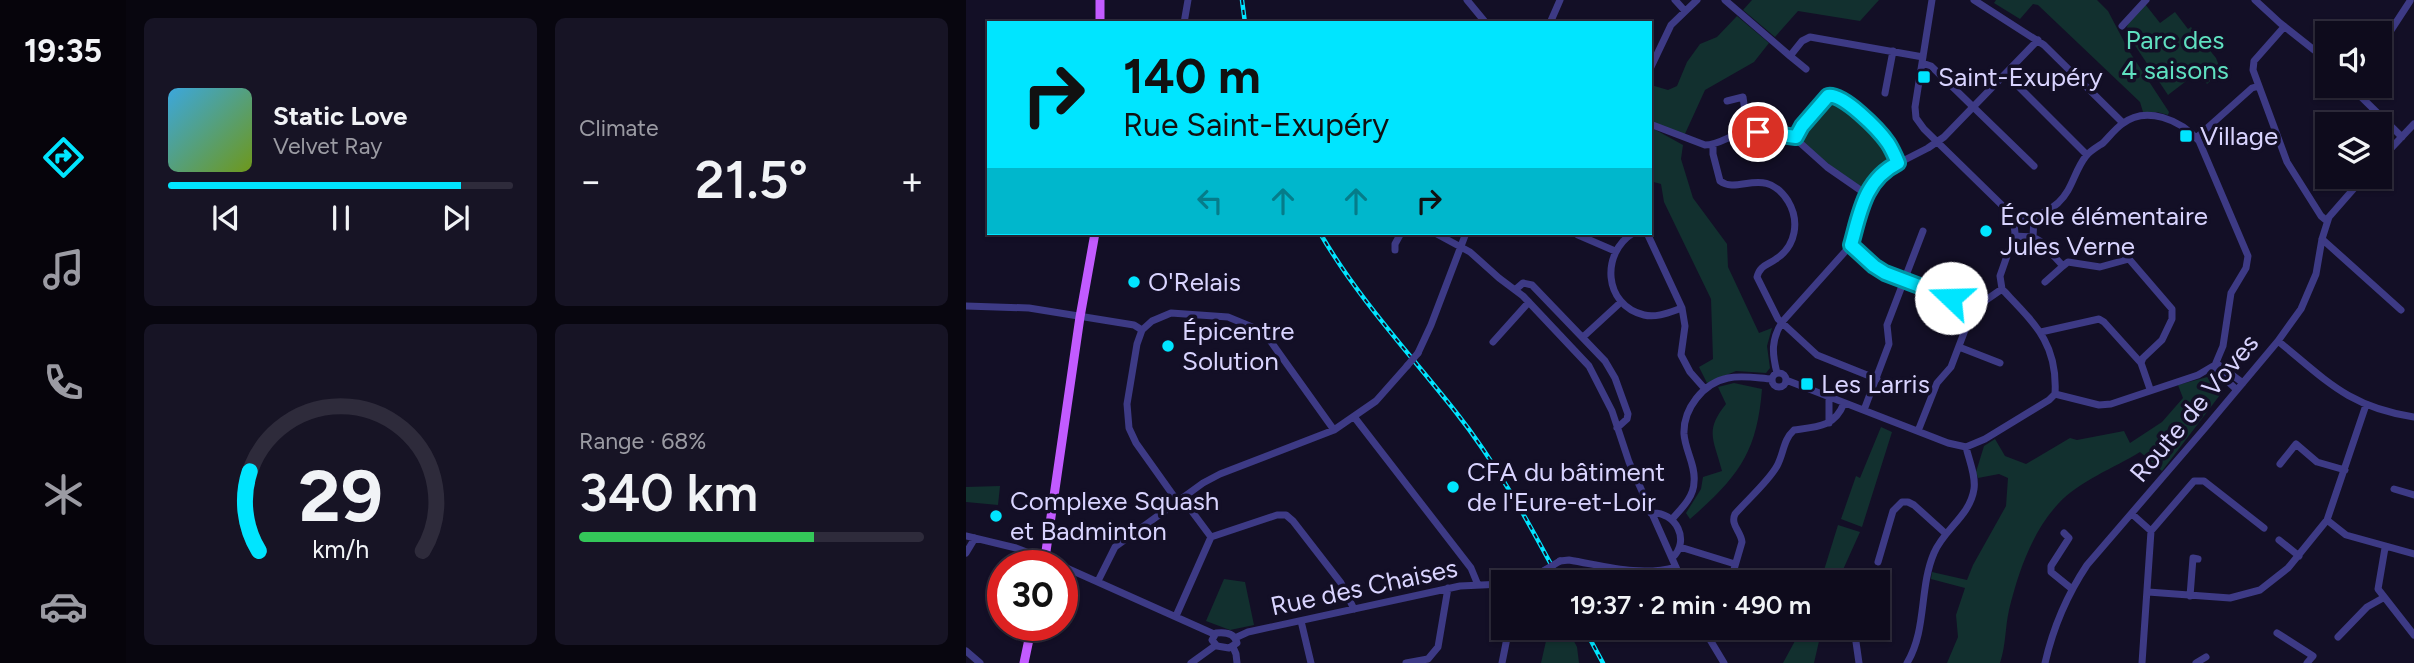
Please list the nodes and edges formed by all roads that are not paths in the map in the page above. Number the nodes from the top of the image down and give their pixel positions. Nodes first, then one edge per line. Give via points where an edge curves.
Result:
1 (1100, 0) edge
2 (1188, 0) edge
3 (1467, 0) edge
4 (1560, 0) edge
5 (1675, 0) edge
6 (1697, 0) edge
7 (1726, 0) edge
8 (1932, 0) edge
9 (1974, 0) edge
10 (2146, 0) edge
11 (2255, 0) edge
12 (2411, 2) edge
13 (1685, 10) junction
14 (1100, 21) edge
15 (1184, 21) edge
16 (1484, 21) edge
17 (1551, 21) edge
18 (2122, 26) dead end
19 (2284, 27) junction
20 (2392, 30) edge
21 (2038, 40) junction
22 (1893, 51) junction
23 (2315, 51) edge
24 (1653, 55) edge
25 (1790, 56) junction
26 (1922, 60) junction
27 (1806, 69) dead end
28 (2006, 74) junction
29 (2259, 86) junction
30 (1885, 93) dead end
31 (2362, 98) edge
32 (1727, 101) dead end
33 (1973, 107) junction
34 (2123, 123) junction
35 (2414, 124) edge
36 (1652, 125) edge
37 (1748, 132) junction
38 (1796, 137) junction
39 (2402, 137) junction
40 (2196, 138) junction
41 (1937, 141) junction
42 (1713, 145) junction
43 (2392, 147) edge
44 (2087, 155) junction
45 (1898, 163) junction
46 (2035, 166) dead end
47 (2352, 189) edge
48 (1866, 194) junction
49 (2034, 217) junction
50 (2014, 219) junction
51 (2327, 221) junction
52 (1923, 231) dead end
53 (1095, 235) edge
54 (1400, 235) edge
55 (1439, 235) edge
56 (1465, 235) edge
57 (1578, 235) dead end
58 (1630, 235) edge
59 (1648, 235) edge
60 (2014, 236) junction
61 (2033, 237) junction
62 (2322, 240) junction
63 (1851, 245) junction
64 (1461, 246) junction
65 (1394, 247) dead end
66 (1615, 251) junction
67 (2063, 266) junction
68 (1904, 280) junction
69 (2045, 282) dead end
70 (2002, 289) junction
71 (1516, 290) junction
72 (1529, 302) junction
73 (1621, 302) junction
74 (966, 306) edge
75 (1682, 308) junction
76 (1973, 309) junction
77 (2400, 310) dead end
78 (1080, 317) junction
79 (1782, 322) junction
80 (1142, 330) junction
81 (2041, 332) junction
82 (1583, 337) junction
83 (2278, 341) junction
84 (1493, 342) dead end
85 (1959, 347) junction
86 (2000, 363) dead end
87 (2141, 363) junction
88 (2215, 365) junction
89 (1774, 376) junction
90 (1877, 379) junction
91 (1786, 380) junction
92 (2243, 383) junction
93 (1705, 389) junction
94 (2150, 389) junction
95 (2237, 390) junction
96 (2055, 394) junction
97 (1829, 397) junction
98 (1844, 403) junction
99 (2366, 405) junction
100 (1864, 410) junction
101 (2414, 417) edge
102 (1354, 418) junction
103 (1829, 424) junction
104 (1618, 428) junction
105 (1334, 430) junction
106 (1919, 431) junction
107 (1966, 447) junction
108 (2280, 464) dead end
109 (2345, 470) junction
110 (2393, 489) dead end
111 (2414, 495) edge
112 (1180, 500) junction
113 (1651, 513) junction
114 (2132, 514) junction
115 (1672, 519) junction
116 (2327, 520) junction
117 (2264, 528) dead end
118 (2151, 531) junction
119 (1945, 533) junction
120 (2064, 533) dead end
121 (966, 536) edge
122 (1211, 537) junction
123 (975, 538) junction
124 (2279, 540) dead end
125 (1680, 547) junction
126 (2385, 548) junction
127 (1020, 550) edge
128 (1047, 550) edge
129 (966, 553) edge
130 (2414, 554) edge
131 (2299, 556) junction
132 (1672, 558) junction
133 (2198, 559) dead end
134 (1878, 562) dead end
135 (1735, 564) junction
136 (1676, 567) junction
137 (1545, 570) edge
138 (1627, 570) edge
139 (1666, 570) edge
140 (1677, 570) edge
141 (1733, 570) edge
142 (1078, 573) edge
143 (1098, 581) junction
144 (1491, 584) edge
145 (1478, 585) junction
146 (1448, 588) junction
147 (2072, 589) junction
148 (2148, 592) junction
149 (2190, 596) junction
150 (2383, 598) junction
151 (1354, 609) junction
152 (1176, 616) junction
153 (1301, 621) junction
154 (2277, 633) dead end
155 (1214, 634) junction
156 (2414, 635) edge
157 (2338, 636) dead end
158 (1235, 638) junction
159 (1507, 640) edge
160 (1710, 640) edge
161 (1856, 640) edge
162 (1029, 641) edge
163 (1216, 645) junction
164 (1233, 647) junction
165 (967, 655) edge
166 (2206, 657) dead end
167 (981, 663) edge
168 (1024, 663) edge
169 (1191, 663) edge
170 (1237, 663) edge
171 (1311, 663) edge
172 (1406, 663) edge
173 (1502, 663) edge
174 (1724, 663) edge
175 (1859, 663) edge
176 (1907, 663) edge
177 (2045, 663) edge
178 (2141, 663) edge
179 (2196, 663) edge
180 (2307, 663) edge

1 - 14 main road
2 - 15 street
3 - 16 street
4 - 17 street
5 - 13 street
6 - 13 street
7 - 25 street
8 - 26 street
9 - 21 street
10 - 18 street
11 - 19 street
12 - 20 street
13 - 24 street
19 - 23 street
19 - 29 street via 2252,65
21 - 28 street
21 - 34 street
22 - 25 street via 1810,37
22 - 26 street
22 - 30 street
25 - 27 street
26 - 33 street
26 - 41 street via 1916,118
28 - 33 street
28 - 44 street
29 - 40 street
29 - 51 street via 2287,162
31 - 39 street
32 - 37 street via 1743,97
33 - 41 street
33 - 46 street
34 - 40 street via 2143,115 2159,116
34 - 44 street
35 - 39 street
36 - 42 street via 1696,144
37 - 38 street
37 - 42 street
38 - 45 street via 1834,94 1879,130
38 - 48 street via 1813,156
39 - 43 street
40 - 88 street via 2248,256 2231,293 2223,346
41 - 45 street
41 - 50 street
42 - 79 street via 1723,184 1768,184 1779,190 1793,209 1792,241 1757,276
44 - 49 street via 2060,201
45 - 48 street
47 - 51 street, Route de Voves
48 - 63 street
49 - 50 street
49 - 61 street
50 - 60 street
51 - 62 street, Route de Voves
52 - 68 street
53 - 78 main road
54 - 65 street
55 - 64 street
56 - 64 street
57 - 66 street
58 - 66 street
59 - 75 street
60 - 61 street
60 - 70 street via 2000,276
61 - 67 street
62 - 77 street
62 - 83 street, Route de Voves via 2308,295
63 - 68 street via 1878,269
63 - 79 street
64 - 71 street
64 - 102 street, bridge via 1418,353 1376,401
66 - 73 street via 1610,279
67 - 69 street
67 - 87 street via 2068,262 2100,267 2129,259 2172,309 2162,340
68 - 76 street
68 - 90 street via 1887,325 1889,344
70 - 76 street
70 - 81 street
71 - 72 street
71 - 82 street via 1529,282
72 - 84 street
72 - 104 street via 1589,366
73 - 75 street via 1649,316
73 - 82 street
74 - 78 street
75 - 93 street via 1681,355
76 - 85 street
78 - 80 street
78 - 128 main road
79 - 89 street via 1773,346
79 - 90 street via 1822,359
80 - 105 street via 1171,313 1228,317 1258,329
80 - 112 street via 1127,404 1129,428
81 - 87 street via 2099,319
81 - 96 street
82 - 104 street via 1615,378 1627,410 1627,419
83 - 92 street, Route de Voves
83 - 99 street via 2330,386
85 - 86 street
85 - 106 street via 1951,367 1937,383
87 - 94 street
88 - 92 street
88 - 94 street
88 - 95 street
89 - 91 street via 1784,374
89 - 91 street via 1778,387
89 - 93 street via 1727,378
90 - 100 street
91 - 97 street
92 - 95 street, Route de Voves
93 - 115 street via 1685,420 1695,482
94 - 96 street via 2099,405
95 - 114 street, Route de Voves
96 - 107 street
97 - 98 street
97 - 103 street
98 - 100 street
98 - 103 street
99 - 101 street
99 - 109 street
100 - 106 street
102 - 105 street
102 - 145 street via 1471,568
103 - 135 street via 1790,433 1777,466 1735,514 1742,541
104 - 113 street
105 - 112 street via 1220,474
106 - 107 street
107 - 119 street via 1974,488 1964,514
108 - 109 street via 2296,444 2317,462
109 - 116 street
110 - 111 street
112 - 122 street
112 - 143 street via 1115,547
113 - 115 street
113 - 132 street
114 - 118 street
114 - 147 street, Route de Voves
115 - 125 street via 1681,534
116 - 126 street via 2346,535
116 - 131 street
117 - 118 street via 2199,480
118 - 148 street
119 - 134 street via 1914,505 1902,502 1893,511
119 - 176 street via 1932,557 1917,639
120 - 147 street via 2069,538 2051,572
121 - 123 street
122 - 151 street via 1286,515 1341,583
122 - 152 street
123 - 127 street
123 - 129 street
124 - 131 street
125 - 132 street
125 - 135 street
126 - 130 street
126 - 150 street via 2378,589
131 - 149 street via 2260,590 2230,598
132 - 136 street
133 - 149 street via 2193,558
135 - 141 street
136 - 139 street, bridge
136 - 140 street
137 - 138 street, bridge via 1569,560
142 - 143 street
143 - 152 street
144 - 145 street, Rue des Chaises
145 - 146 street, Rue des Chaises
146 - 151 street, Rue des Chaises
146 - 172 street via 1438,647 1428,659
147 - 177 street, Route de Voves
148 - 149 street
148 - 178 street
150 - 156 street
150 - 157 street
151 - 153 street, Rue des Chaises
152 - 155 street
153 - 158 street, Rue des Chaises
153 - 171 street
154 - 180 street via 2313,656
155 - 158 street
155 - 163 street
158 - 164 street
159 - 173 street
160 - 174 street
161 - 175 street
162 - 168 main road
163 - 164 street
163 - 169 street
164 - 170 street
165 - 167 street
166 - 179 street

